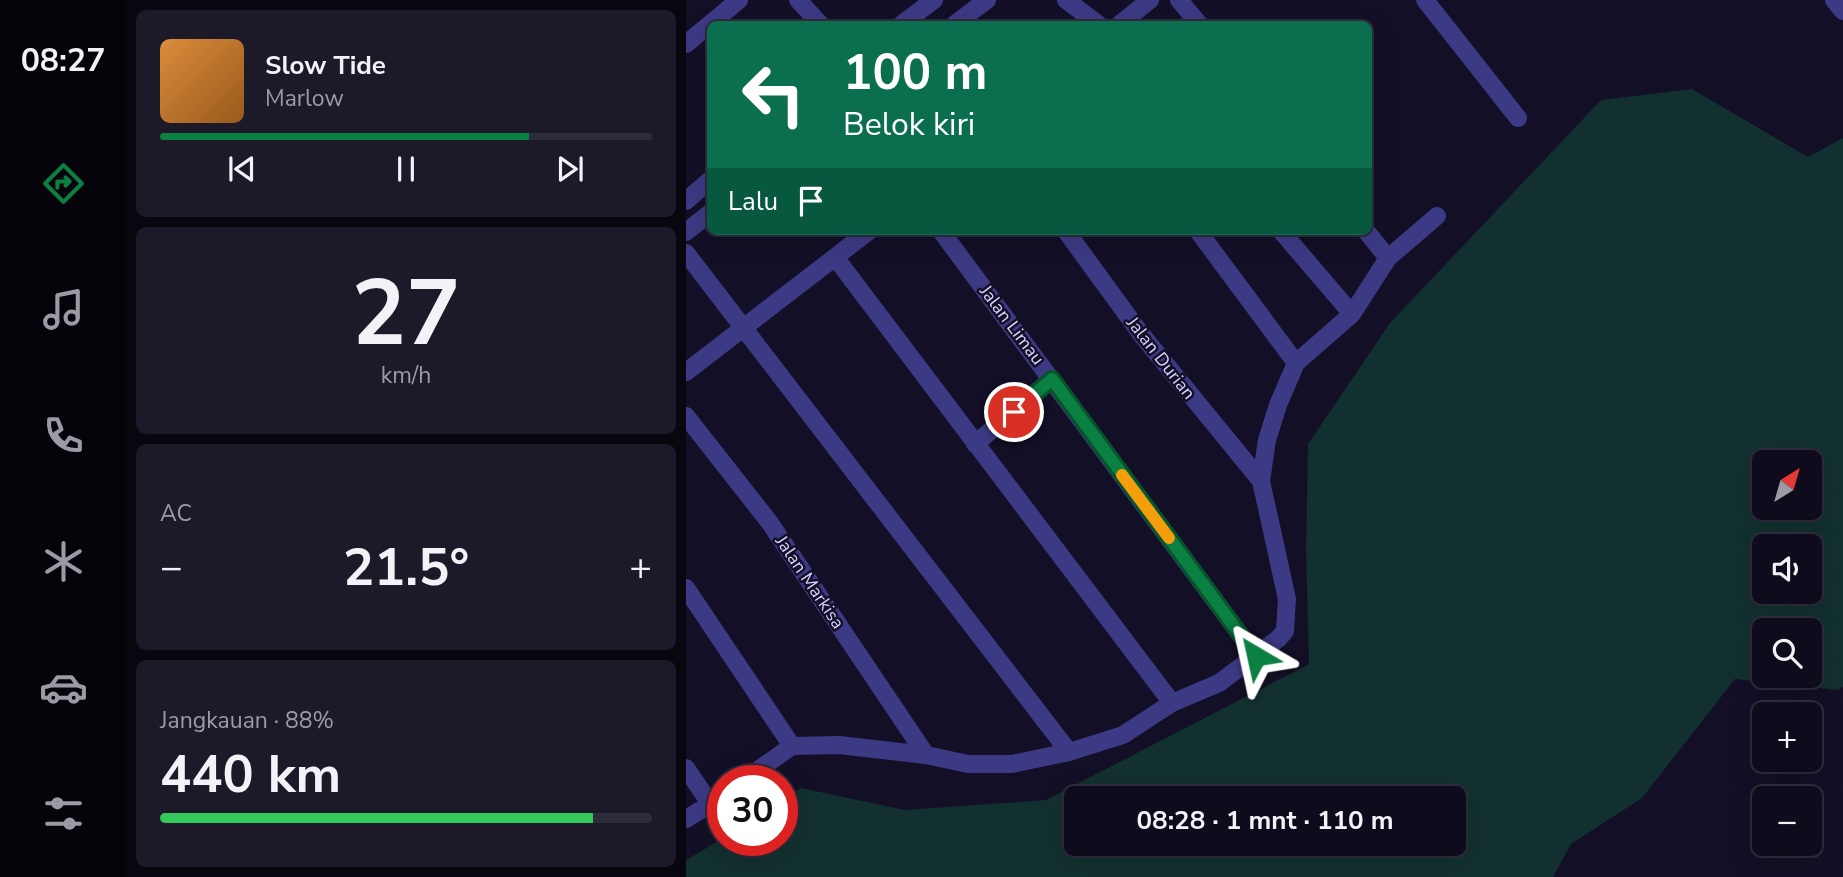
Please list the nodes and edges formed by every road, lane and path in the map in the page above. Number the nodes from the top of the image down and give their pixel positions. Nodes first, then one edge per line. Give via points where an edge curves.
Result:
1 (739, 0) edge
2 (798, 0) edge
3 (934, 0) edge
4 (987, 0) edge
5 (1066, 0) edge
6 (1150, 0) edge
7 (1179, 0) edge
8 (1425, 0) edge
9 (1834, 0) edge
10 (1843, 11) edge
11 (714, 21) edge
12 (817, 21) edge
13 (906, 21) edge
14 (960, 21) edge
15 (1094, 21) edge
16 (1124, 21) edge
17 (1196, 21) edge
18 (707, 27) edge
19 (686, 44) edge
20 (1517, 118) dead end
21 (707, 183) edge
22 (686, 201) edge
23 (707, 215) edge
24 (1437, 216) dead end
25 (686, 232) edge
26 (864, 235) edge
27 (944, 235) edge
28 (1069, 235) edge
29 (1201, 235) edge
30 (1283, 235) edge
31 (1369, 235) edge
32 (686, 253) edge
33 (835, 257) junction
34 (1388, 258) junction
35 (1352, 314) junction
36 (744, 326) junction
37 (1296, 363) junction
38 (686, 372) edge
39 (1052, 379) junction
40 (686, 416) edge
41 (975, 444) junction
42 (1261, 481) junction
43 (686, 588) edge
44 (1256, 656) junction
45 (1172, 703) junction
46 (792, 746) junction
47 (1069, 752) junction
48 (926, 755) junction
49 (765, 765) edge
50 (686, 768) edge
51 (707, 790) edge
52 (707, 807) edge
53 (686, 819) edge

1 - 11 street
2 - 12 street
3 - 13 street
4 - 14 street
5 - 15 street
6 - 16 street
7 - 17 street
8 - 20 street
9 - 10 street
18 - 19 street
21 - 22 street
23 - 25 street
24 - 34 street
26 - 33 street
27 - 39 street, Jalan Limau
28 - 42 street, Jalan Durian via 1141,334
29 - 37 street
30 - 35 street
31 - 34 street
32 - 36 street
33 - 36 street
33 - 41 street
34 - 35 street
35 - 37 street
36 - 38 street
36 - 47 street
37 - 42 street via 1267,440
39 - 41 street
39 - 44 street, Jalan Limau
40 - 48 street, Jalan Markisa via 770,523
41 - 45 street
42 - 44 street via 1287,615 1285,631
43 - 46 street
44 - 45 street via 1219,684
45 - 47 street via 1123,735
46 - 48 street via 839,745
46 - 49 street
47 - 48 street via 1012,764 968,764
50 - 51 street
52 - 53 street

